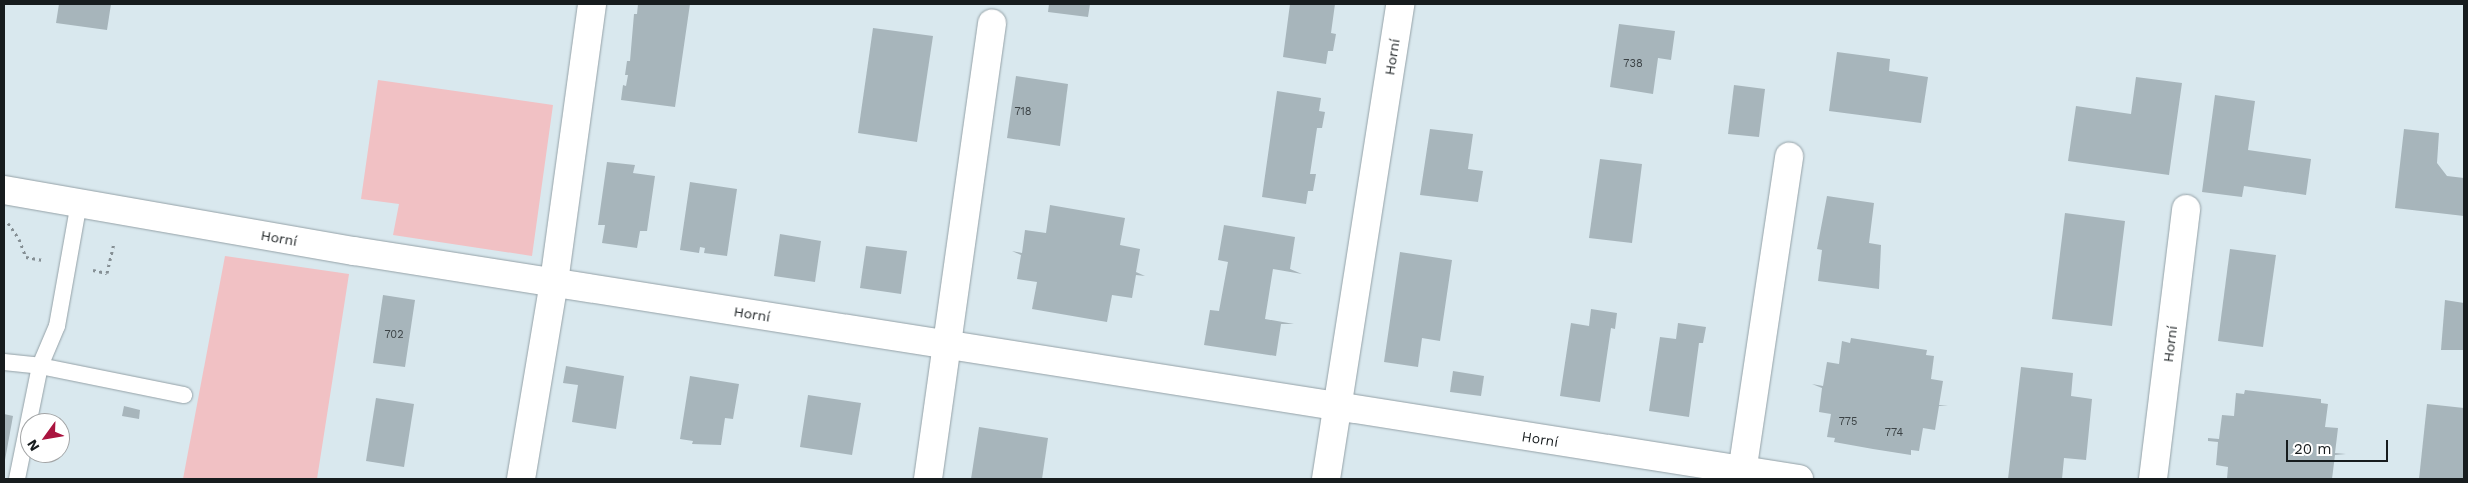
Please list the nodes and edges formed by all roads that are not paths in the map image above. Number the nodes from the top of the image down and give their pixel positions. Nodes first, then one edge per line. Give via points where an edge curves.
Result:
1 (592, 4) edge
2 (1400, 4) edge
3 (992, 23) dead end
4 (1790, 157) dead end
5 (4, 190) edge
6 (79, 203) junction
7 (2186, 209) dead end
8 (554, 282) junction
9 (949, 345) junction
10 (4, 362) edge
11 (40, 366) junction
12 (184, 395) dead end
13 (1338, 407) junction
14 (1742, 475) edge
15 (17, 479) edge
16 (521, 479) edge
17 (928, 479) edge
18 (1326, 479) edge
19 (1799, 479) edge
20 (2153, 479) edge

1 - 8 street
2 - 13 street, Horní
3 - 9 street
4 - 14 street
5 - 6 street, Horní
6 - 8 street, Horní
6 - 11 lane via 57,326
7 - 20 street, Horní
8 - 9 street, Horní
8 - 16 street
9 - 13 street, Horní
9 - 17 street
10 - 11 lane
11 - 12 lane
11 - 15 lane
13 - 14 street, Horní
13 - 18 street, Horní
14 - 19 street, Horní

